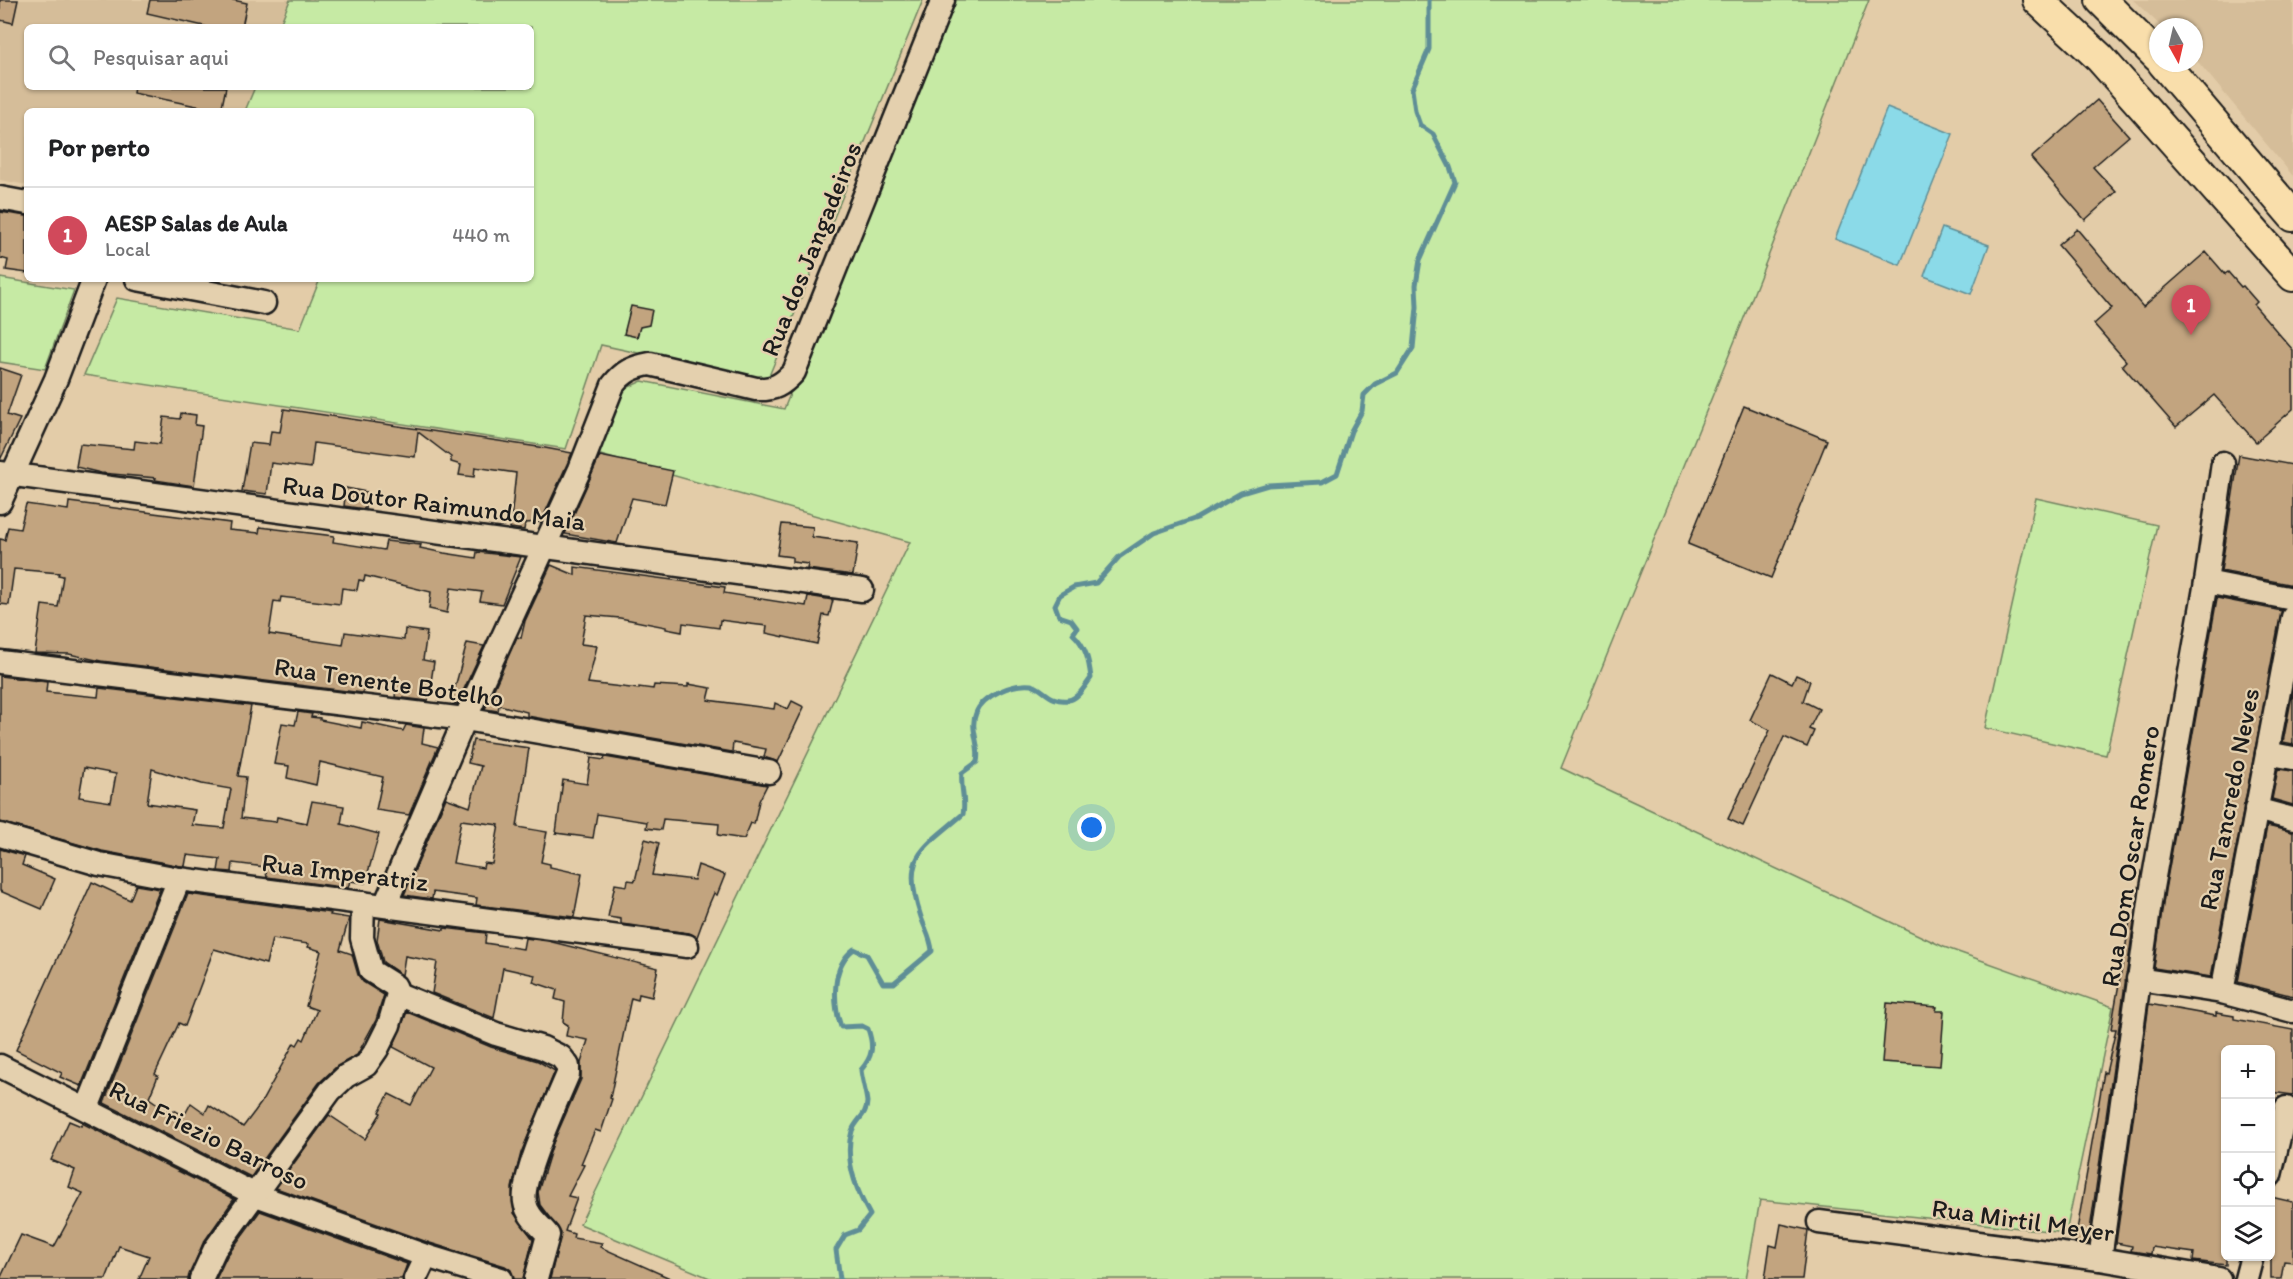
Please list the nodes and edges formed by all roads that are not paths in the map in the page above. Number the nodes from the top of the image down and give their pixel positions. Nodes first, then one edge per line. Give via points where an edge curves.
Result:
1 (943, 0) edge
2 (2038, 0) edge
3 (2101, 0) edge
4 (2149, 48) edge
5 (2171, 72) edge
6 (0, 198) edge
7 (24, 202) edge
8 (2293, 216) edge
9 (2293, 276) edge
10 (93, 282) edge
11 (152, 282) edge
12 (264, 303) dead end
13 (2223, 463) dead end
14 (6, 474) edge
15 (0, 502) edge
16 (546, 545) junction
17 (2206, 582) junction
18 (862, 590) dead end
19 (2293, 599) edge
20 (2293, 617) edge
21 (0, 662) edge
22 (465, 719) junction
23 (2267, 753) junction
24 (2293, 758) edge
25 (769, 772) dead end
26 (2256, 809) junction
27 (2293, 819) edge
28 (0, 835) edge
29 (179, 879) junction
30 (374, 904) junction
31 (687, 946) dead end
32 (2138, 979) junction
33 (2222, 992) junction
34 (398, 994) junction
35 (2293, 1011) edge
36 (0, 1066) edge
37 (87, 1108) junction
38 (2286, 1108) dead end
39 (2275, 1156) edge
40 (255, 1195) junction
41 (1819, 1222) dead end
42 (426, 1256) junction
43 (2100, 1259) junction
44 (2251, 1261) edge
45 (486, 1277) edge
46 (201, 1279) edge
47 (415, 1279) edge
48 (536, 1279) edge
49 (2219, 1279) edge
50 (2247, 1279) edge

1 - 16 street, Rua dos Jangadeiros via 794,372 782,385 763,390 650,364 622,373 613,385
2 - 9 main road via 2100,58
3 - 4 main road
5 - 8 main road
6 - 7 street
10 - 14 street via 57,379
11 - 12 street
13 - 17 street, Rua Dom Oscar Romero
14 - 15 street
14 - 16 street, Rua Doutor Raimundo Maia
16 - 18 street, Rua Doutor Raimundo Maia
16 - 22 street
17 - 19 street
17 - 32 street, Rua Dom Oscar Romero
20 - 23 street, Rua Tancredo Neves
21 - 22 street, Rua Tenente Botelho
22 - 25 street, Rua Tenente Botelho
22 - 30 street
23 - 24 street
23 - 26 street, Rua Tancredo Neves
26 - 27 street
26 - 33 street, Rua Tancredo Neves
28 - 29 street, Rua Imperatriz via 99,864
29 - 30 street, Rua Imperatriz
29 - 37 street
30 - 31 street, Rua Imperatriz
30 - 34 street via 362,938 371,971 395,986
32 - 33 street
32 - 43 street, Rua Dom Oscar Romero
33 - 35 street
34 - 40 street via 389,1025 366,1065 330,1091
34 - 48 street via 496,1034 543,1048 561,1057 568,1066 525,1188 524,1201 530,1214 548,1235
36 - 37 street, Rua Friezio Barroso
37 - 40 street, Rua Friezio Barroso
38 - 39 street
40 - 42 street, Rua Friezio Barroso
40 - 46 street via 214,1249
41 - 43 street, Rua Mirtil Meyer
42 - 45 street, Rua Friezio Barroso
42 - 47 street
43 - 49 street, Rua Mirtil Meyer
44 - 50 street

